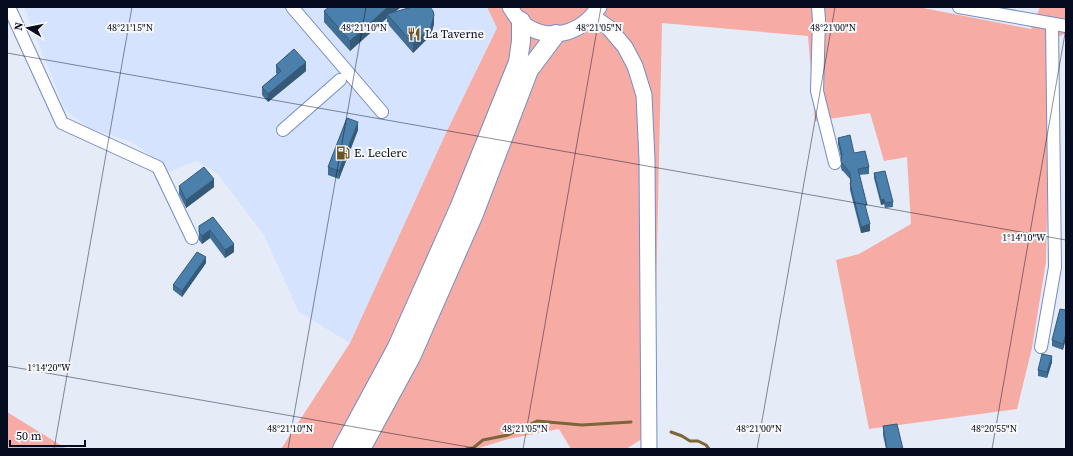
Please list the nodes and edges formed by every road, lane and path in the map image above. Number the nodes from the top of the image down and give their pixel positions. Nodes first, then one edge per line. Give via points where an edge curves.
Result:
1 (9, 7) edge
2 (292, 7) edge
3 (510, 7) edge
4 (818, 7) edge
5 (959, 7) edge
6 (596, 12) edge
7 (520, 21) junction
8 (1052, 24) junction
9 (1066, 26) edge
10 (556, 34) junction
11 (340, 80) dead end
12 (382, 112) dead end
13 (284, 130) dead end
14 (835, 163) dead end
15 (192, 238) dead end
16 (1041, 347) dead end
17 (342, 449) edge
18 (361, 449) edge
19 (649, 449) edge

1 - 15 street via 62,123 158,167
2 - 12 street
3 - 7 main road
4 - 14 street via 817,91
5 - 8 street
6 - 10 main road via 582,26 570,32
6 - 19 main road via 625,47 635,66 644,95 647,160
7 - 10 main road via 531,28
7 - 17 highway via 518,62 459,208 397,347
8 - 9 street
8 - 16 street via 1055,267
10 - 18 highway via 529,70 474,214 411,357
11 - 13 street

